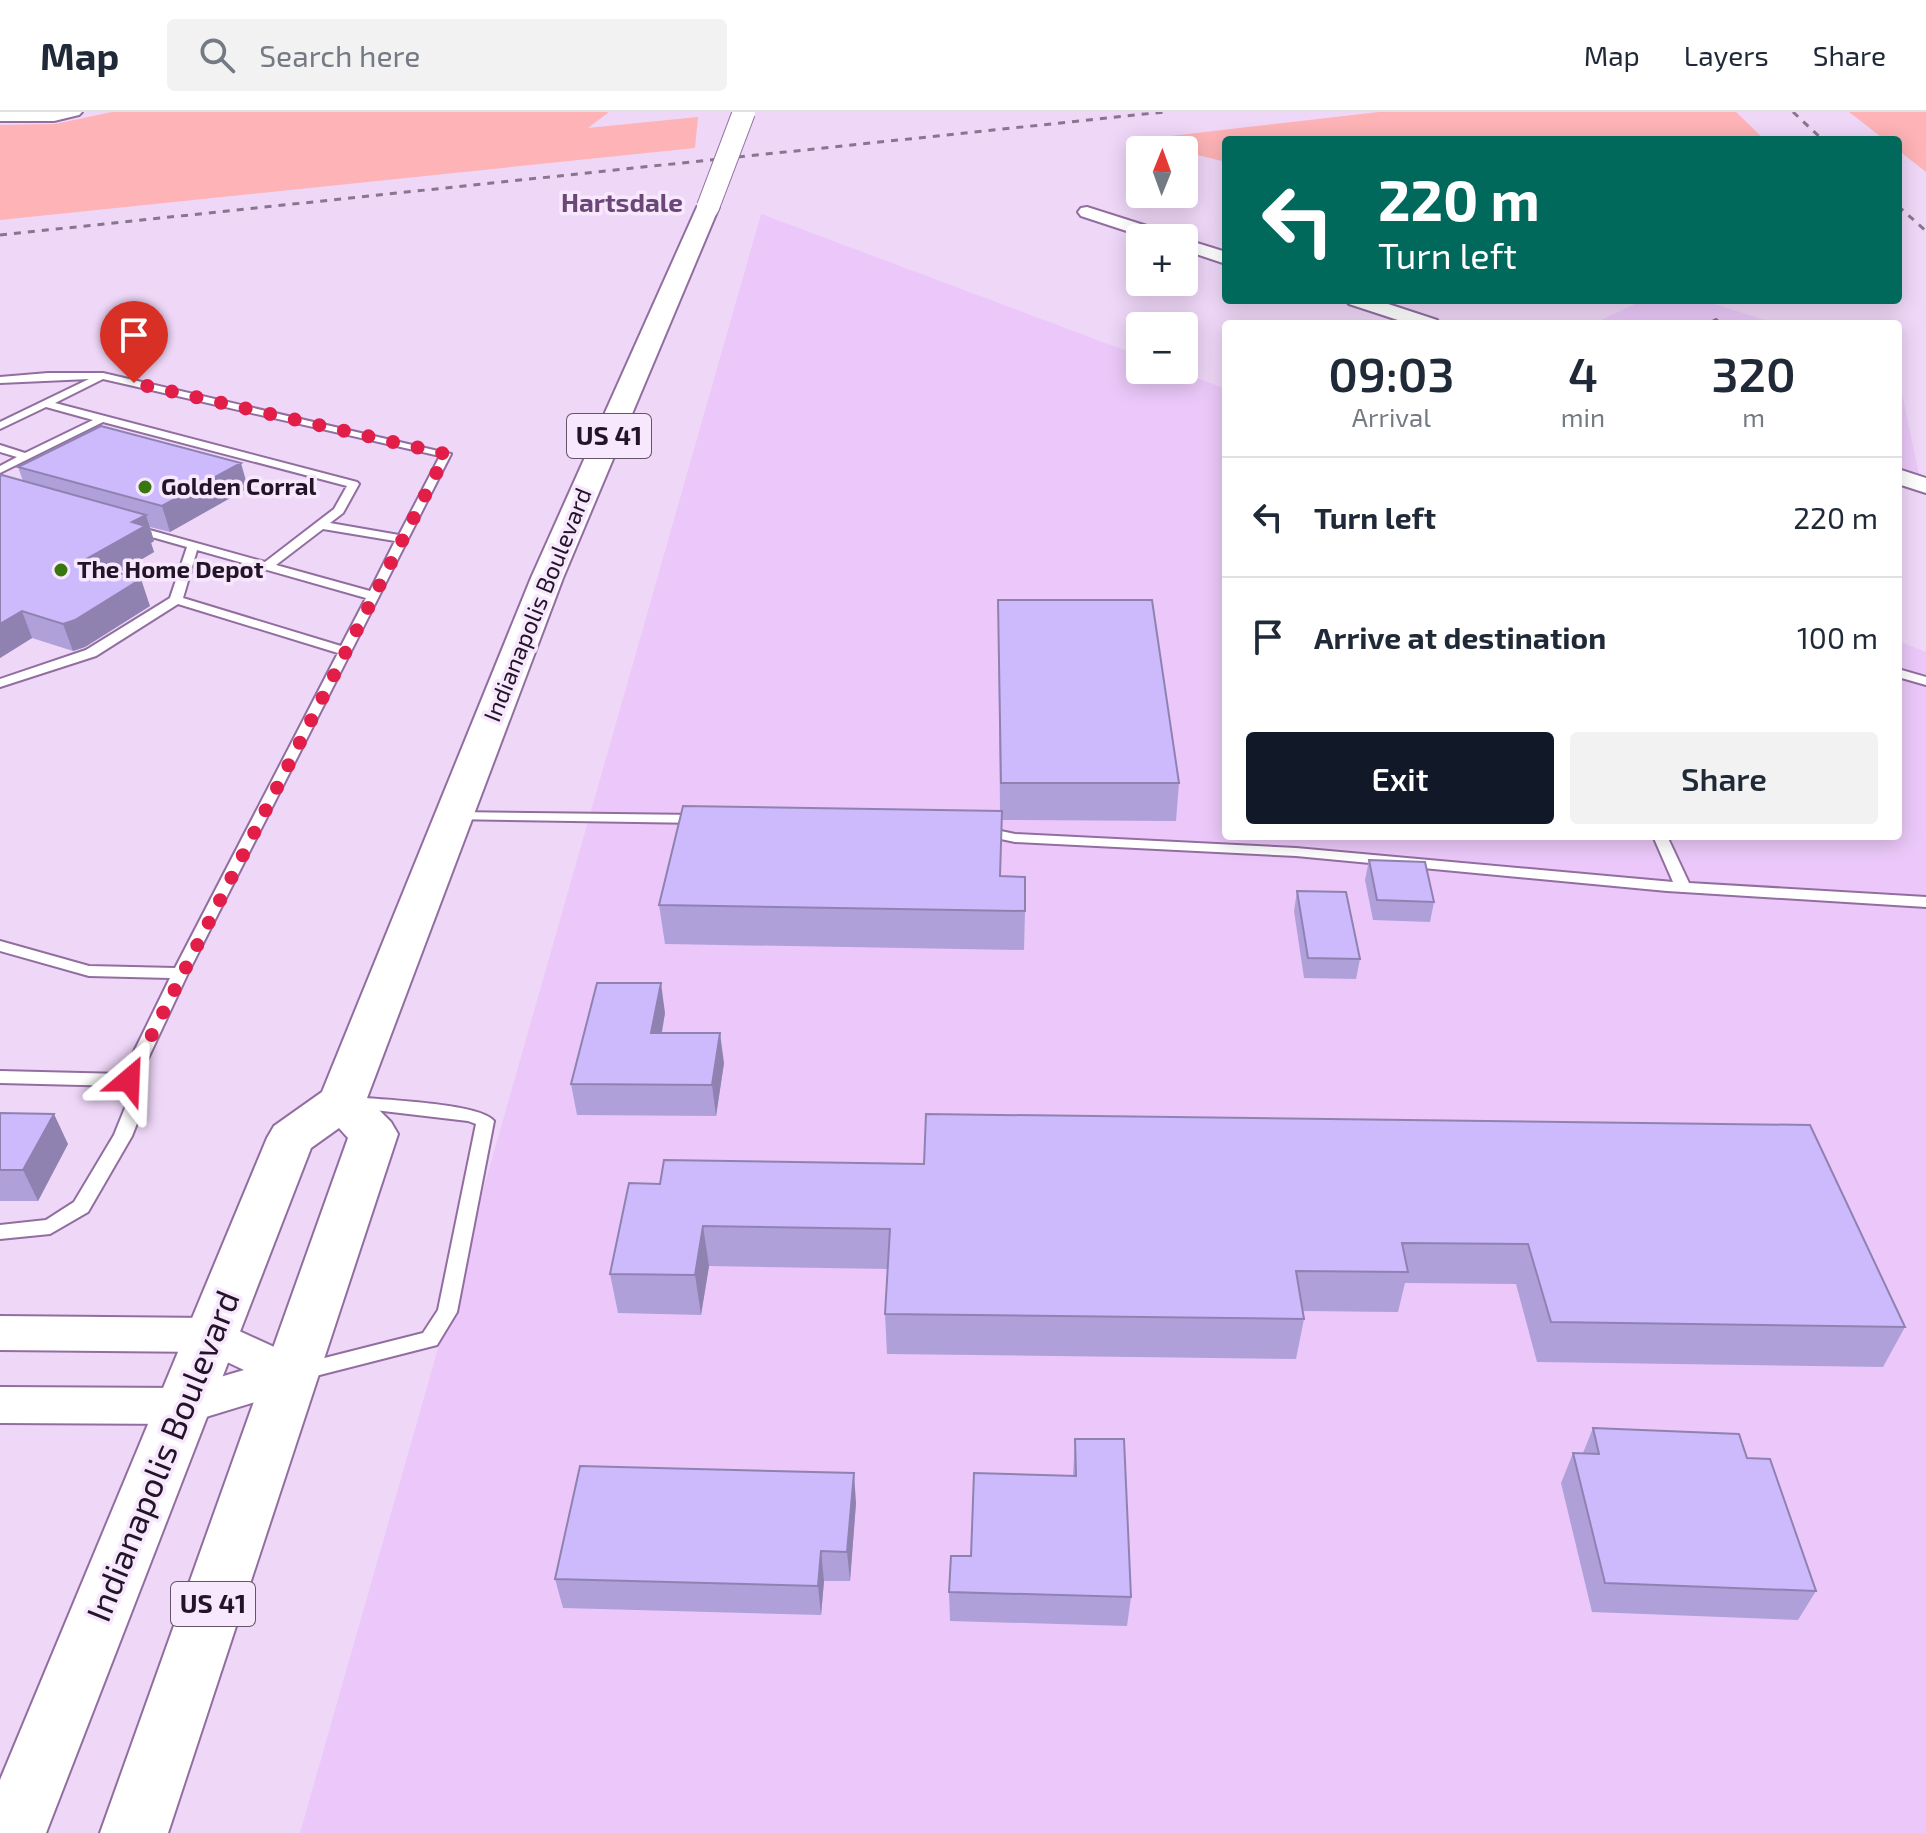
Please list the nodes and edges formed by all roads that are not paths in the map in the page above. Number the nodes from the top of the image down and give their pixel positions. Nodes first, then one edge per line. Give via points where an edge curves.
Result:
1 (74, 112) edge
2 (744, 112) edge
3 (0, 116) edge
4 (1087, 212) dead end
5 (1126, 225) edge
6 (1198, 249) edge
7 (1222, 257) edge
8 (1368, 304) edge
9 (1418, 320) edge
10 (103, 376) junction
11 (0, 380) edge
12 (45, 404) junction
13 (102, 419) junction
14 (0, 426) edge
15 (0, 448) edge
16 (26, 457) junction
17 (0, 470) edge
18 (1902, 477) edge
19 (1926, 486) edge
20 (119, 524) edge
21 (321, 525) junction
22 (402, 539) junction
23 (193, 545) junction
24 (267, 566) junction
25 (373, 596) junction
26 (176, 600) junction
27 (345, 651) junction
28 (1902, 674) edge
29 (1926, 681) edge
30 (0, 683) edge
31 (454, 816) junction
32 (723, 819) edge
33 (962, 827) edge
34 (1662, 840) edge
35 (1683, 887) junction
36 (1926, 902) edge
37 (0, 946) edge
38 (180, 973) junction
39 (0, 1077) edge
40 (129, 1080) junction
41 (342, 1102) junction
42 (0, 1232) edge
43 (0, 1333) edge
44 (211, 1335) junction
45 (292, 1374) junction
46 (0, 1405) edge
47 (183, 1406) junction
48 (12, 1833) edge
49 (134, 1833) edge

1 - 3 street
2 - 31 highway, Indianapolis Boulevard / US 41, bridge via 547,578
4 - 5 street
6 - 7 street
8 - 9 street
10 - 11 lane
10 - 12 lane
10 - 22 lane via 446,454
12 - 13 lane
12 - 14 lane
13 - 16 lane
13 - 21 lane via 353,484 339,511
15 - 16 lane
16 - 17 lane
18 - 19 street
20 - 23 lane
21 - 22 lane
21 - 24 lane
22 - 25 lane
23 - 24 lane
23 - 26 lane
24 - 25 lane
25 - 27 lane
26 - 27 lane
26 - 30 lane via 91,653
27 - 38 lane
28 - 29 lane
31 - 32 lane
31 - 41 highway, Indianapolis Boulevard / US 41
33 - 35 lane via 1015,838 1296,852
34 - 35 lane
35 - 36 lane
37 - 38 lane via 89,971
38 - 40 lane
39 - 40 lane
40 - 42 lane via 136,1103 81,1207 50,1227
41 - 44 highway, Indianapolis Boulevard via 291,1138
41 - 45 highway, US 41 via 374,1134
41 - 45 lane via 471,1115 485,1121 447,1312 430,1339
43 - 44 street
44 - 45 street
44 - 47 highway, Indianapolis Boulevard
45 - 47 street
45 - 49 highway, US 41
46 - 47 street
47 - 48 highway, Indianapolis Boulevard

